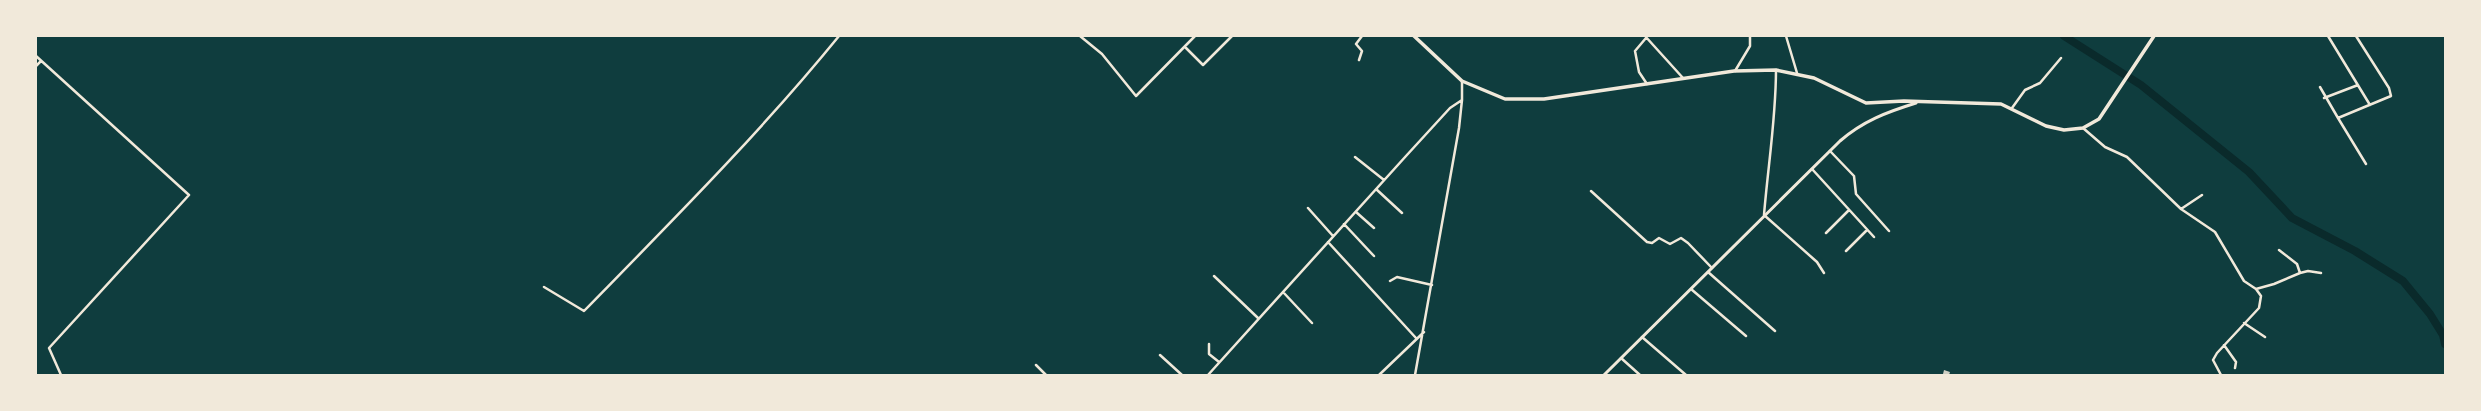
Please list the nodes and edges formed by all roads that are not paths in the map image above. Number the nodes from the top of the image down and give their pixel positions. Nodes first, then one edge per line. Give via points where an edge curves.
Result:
1 (839, 36) edge
2 (1080, 36) edge
3 (1195, 36) edge
4 (1232, 36) edge
5 (1362, 36) edge
6 (1414, 36) edge
7 (1750, 36) edge
8 (1786, 36) edge
9 (2154, 36) edge
10 (2328, 36) edge
11 (2356, 36) edge
12 (1646, 37) edge
13 (1185, 47) junction
14 (36, 56) edge
15 (2061, 58) dead end
16 (40, 60) junction
17 (1359, 60) dead end
18 (36, 66) edge
19 (1776, 70) junction
20 (1734, 72) junction
21 (1797, 72) junction
22 (1683, 78) junction
23 (1462, 81) junction
24 (1647, 84) junction
25 (2358, 85) junction
26 (2320, 87) dead end
27 (2324, 98) junction
28 (1462, 100) junction
29 (1916, 103) junction
30 (2370, 105) junction
31 (2012, 108) junction
32 (2338, 118) junction
33 (2083, 128) junction
34 (1830, 151) junction
35 (1355, 156) dead end
36 (2366, 164) dead end
37 (1812, 169) junction
38 (1384, 180) junction
39 (1376, 189) junction
40 (1591, 191) dead end
41 (2202, 195) dead end
42 (1308, 208) dead end
43 (2181, 209) junction
44 (1849, 210) junction
45 (1356, 212) junction
46 (1402, 214) dead end
47 (1764, 215) junction
48 (1344, 224) junction
49 (1374, 228) dead end
50 (1867, 230) junction
51 (1889, 231) dead end
52 (1826, 233) dead end
53 (1333, 236) junction
54 (1874, 237) dead end
55 (1328, 242) junction
56 (2279, 250) dead end
57 (1846, 251) dead end
58 (1374, 256) dead end
59 (1712, 268) junction
60 (1708, 272) junction
61 (1824, 273) dead end
62 (2300, 273) junction
63 (2321, 273) dead end
64 (1214, 276) dead end
65 (1390, 281) dead end
66 (1432, 285) junction
67 (544, 287) dead end
68 (1691, 289) junction
69 (2256, 289) junction
70 (1283, 292) junction
71 (1258, 318) junction
72 (1312, 323) dead end
73 (2244, 323) junction
74 (1424, 331) junction
75 (1775, 331) dead end
76 (1746, 336) dead end
77 (1642, 337) junction
78 (2265, 337) dead end
79 (1416, 338) junction
80 (1209, 344) dead end
81 (2224, 345) junction
82 (1160, 355) dead end
83 (1621, 358) junction
84 (1219, 362) junction
85 (1036, 365) dead end
86 (2235, 368) dead end
87 (61, 375) edge
88 (1046, 375) edge
89 (1182, 375) edge
90 (1208, 375) edge
91 (1379, 375) edge
92 (1415, 375) edge
93 (1604, 375) edge
94 (1640, 375) edge
95 (1686, 375) edge
96 (2221, 375) edge

1 - 67 street via 812,69 666,228 584,311
2 - 13 street via 1102,54 1136,96
3 - 13 street
4 - 13 street via 1203,65
5 - 17 street via 1356,44 1362,51
6 - 23 main road
7 - 20 street via 1750,46
8 - 21 street
9 - 33 main road via 2099,119
10 - 25 street
11 - 30 street via 2391,94
12 - 22 street
12 - 24 street via 1635,51 1639,72
14 - 16 street
15 - 31 street via 2040,82 2025,90
16 - 18 street
16 - 87 street via 189,195 49,348
19 - 20 main road
19 - 21 main road
19 - 47 street via 1776,113 1770,143
20 - 22 main road
21 - 29 main road via 1866,103
22 - 24 main road
23 - 24 main road via 1504,99 1526,100
23 - 28 street
25 - 27 street
25 - 30 street
26 - 27 street
27 - 32 street
28 - 38 street via 1450,108
28 - 66 street
29 - 31 main road via 1995,103
29 - 34 street via 1886,112 1862,124
30 - 32 street
31 - 33 main road via 2051,127 2064,130
32 - 36 street
33 - 43 street via 2105,147 2127,158
34 - 37 street
34 - 51 street via 1854,176 1856,194
35 - 38 street
37 - 44 street
37 - 47 street
38 - 39 street
39 - 45 street
39 - 46 street
40 - 59 street via 1646,242 1652,243 1659,238 1670,244 1681,238
41 - 43 street
42 - 53 street
43 - 69 street via 2217,234 2244,281
44 - 50 street
44 - 52 street
45 - 48 street
45 - 49 street
47 - 59 street
47 - 61 street via 1817,262
48 - 53 street
48 - 58 street
50 - 54 street
50 - 57 street
53 - 55 street
55 - 70 street
55 - 79 street
56 - 62 street via 2297,264
59 - 60 street
60 - 68 street
60 - 75 street
62 - 63 street
62 - 69 street
64 - 71 street
65 - 66 street via 1397,277
66 - 74 street
68 - 76 street
68 - 77 street
69 - 73 street via 2261,296 2261,304
70 - 71 street
70 - 72 street
71 - 84 street
73 - 78 street
73 - 81 street
74 - 79 street
74 - 92 street
77 - 83 street
77 - 95 street
79 - 91 street
80 - 84 street via 1209,354
81 - 86 street via 2236,362
81 - 96 street via 2213,360
82 - 89 street
83 - 93 street
83 - 94 street
84 - 90 street
85 - 88 street

